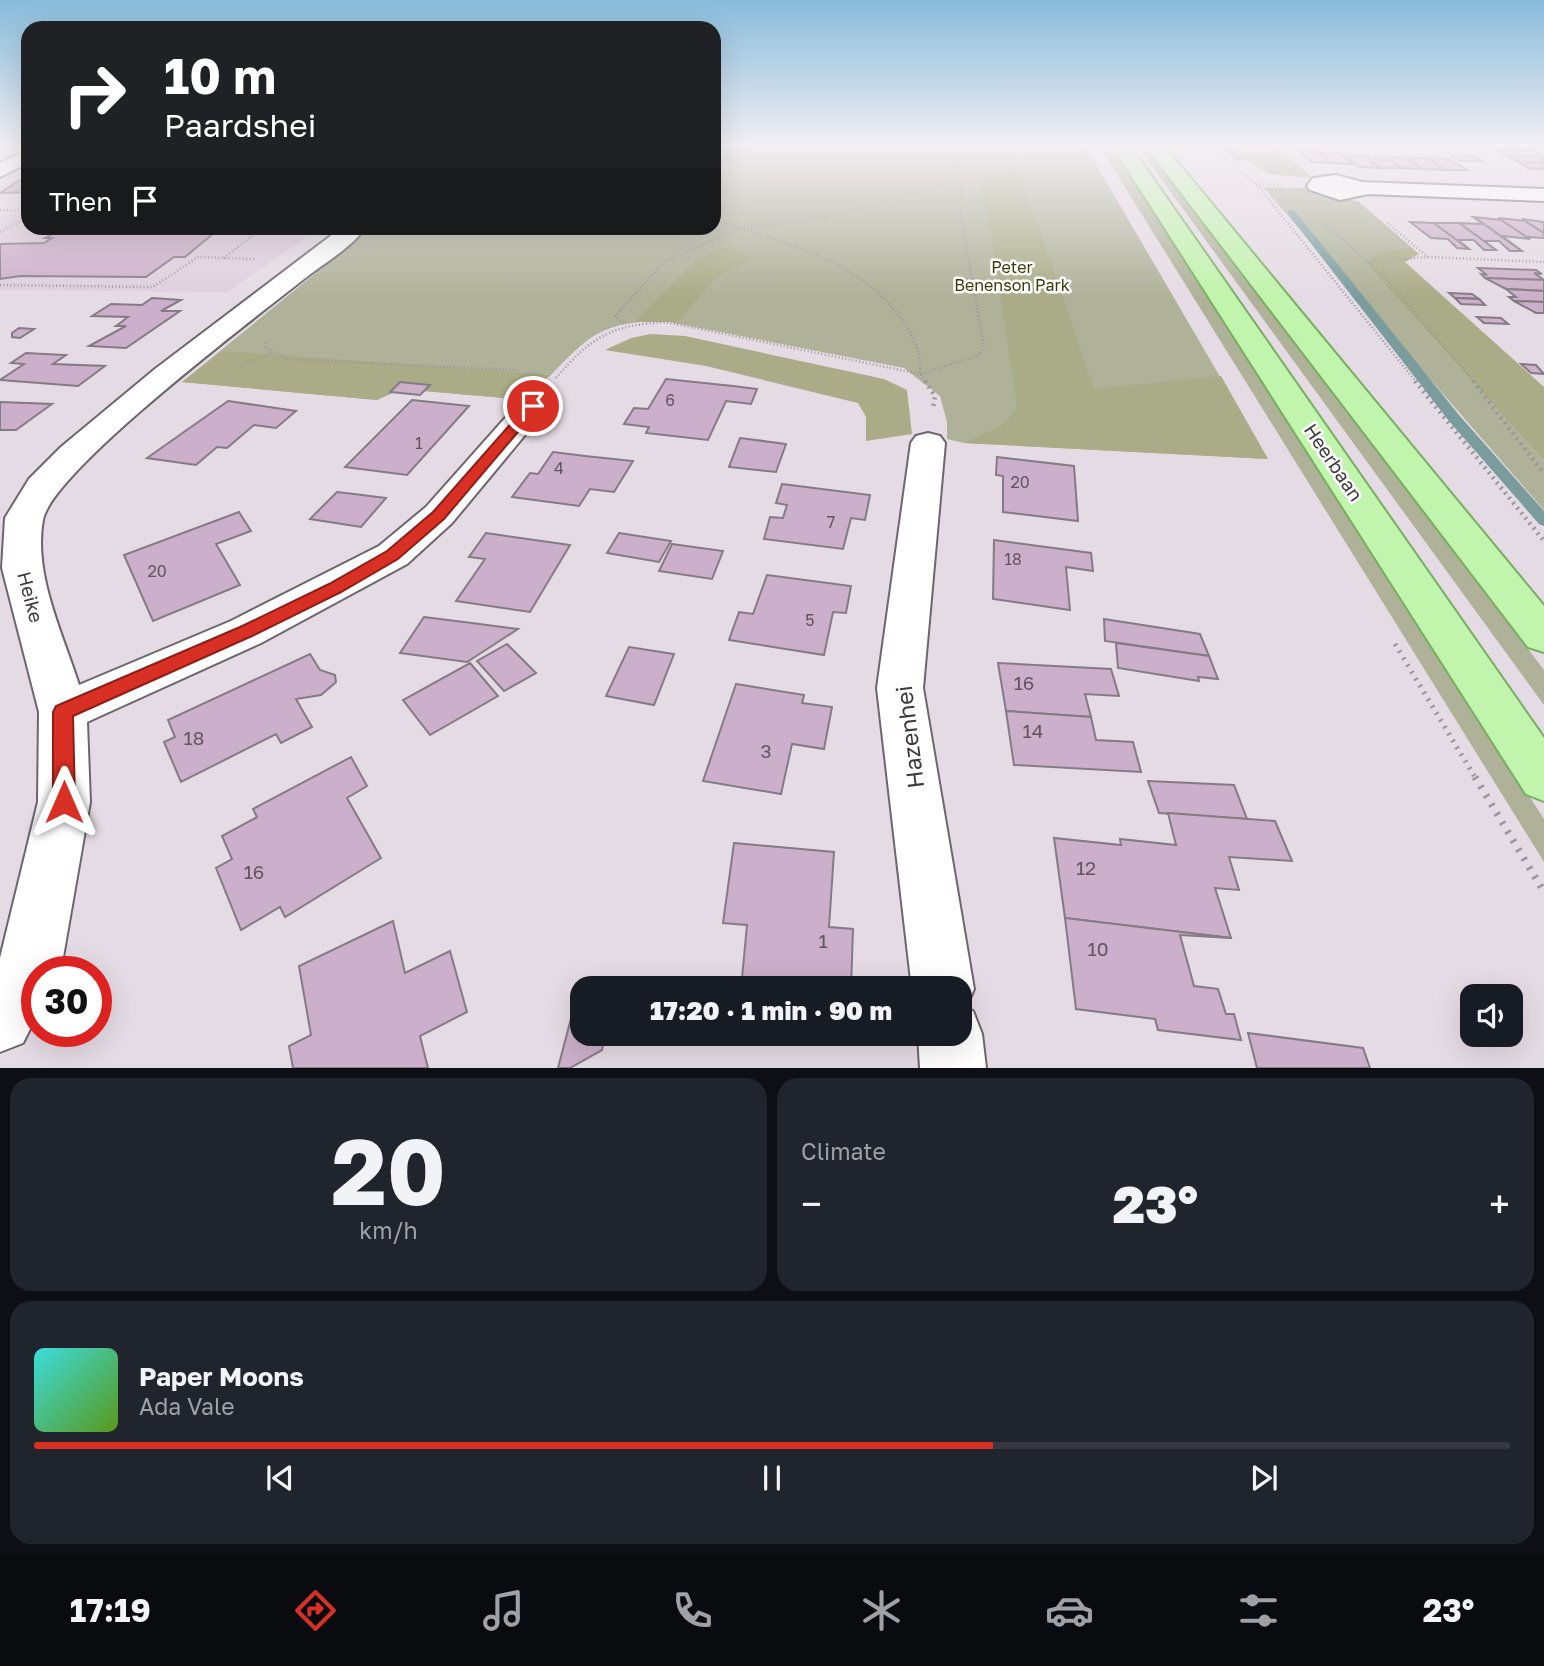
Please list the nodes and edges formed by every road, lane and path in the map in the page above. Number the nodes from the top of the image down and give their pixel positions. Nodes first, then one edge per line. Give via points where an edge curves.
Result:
1 (900, 197) edge
2 (961, 197) edge
3 (1155, 197) edge
4 (1195, 197) edge
5 (1266, 197) edge
6 (21, 210) edge
7 (0, 211) edge
8 (1379, 216) dead end
9 (21, 222) edge
10 (721, 222) edge
11 (1322, 222) dead end
12 (740, 229) junction
13 (0, 232) edge
14 (253, 235) edge
15 (345, 235) edge
16 (1428, 257) junction
17 (224, 258) junction
18 (314, 259) junction
19 (1365, 262) junction
20 (1544, 262) edge
21 (0, 285) edge
22 (624, 323) junction
23 (265, 333) dead end
24 (561, 372) junction
25 (920, 374) junction
26 (534, 382) junction
27 (928, 443) dead end
28 (1541, 468) edge
29 (1544, 474) edge
30 (1544, 541) edge
31 (1544, 636) edge
32 (63, 712) junction
33 (1544, 779) edge
34 (941, 976) edge
35 (0, 1020) edge
36 (951, 1046) edge
37 (953, 1068) edge

1 - 12 path via 836,215
2 - 25 path via 984,346 979,355
3 - 33 main road, Heerbaan
4 - 31 main road
5 - 30 path
6 - 7 path
8 - 16 path
9 - 13 path
10 - 12 path
11 - 19 path
12 - 22 path via 665,261 615,316
12 - 25 path via 829,262 883,294 906,322 922,362
14 - 17 path
15 - 18 street, Heike
16 - 19 path
16 - 20 path
17 - 18 path
17 - 21 path via 198,257 153,287
18 - 32 street, Heike via 73,454 42,487 24,518 22,568
19 - 28 path via 1386,279
22 - 24 path via 590,341
22 - 25 path via 666,322
23 - 26 path via 265,347 287,359
24 - 26 path
24 - 26 path
26 - 32 street via 439,515 393,555 246,632
27 - 34 street, Hazenhei via 900,688
28 - 29 path
32 - 35 street, Heike via 64,802 42,910 31,963
36 - 37 street

